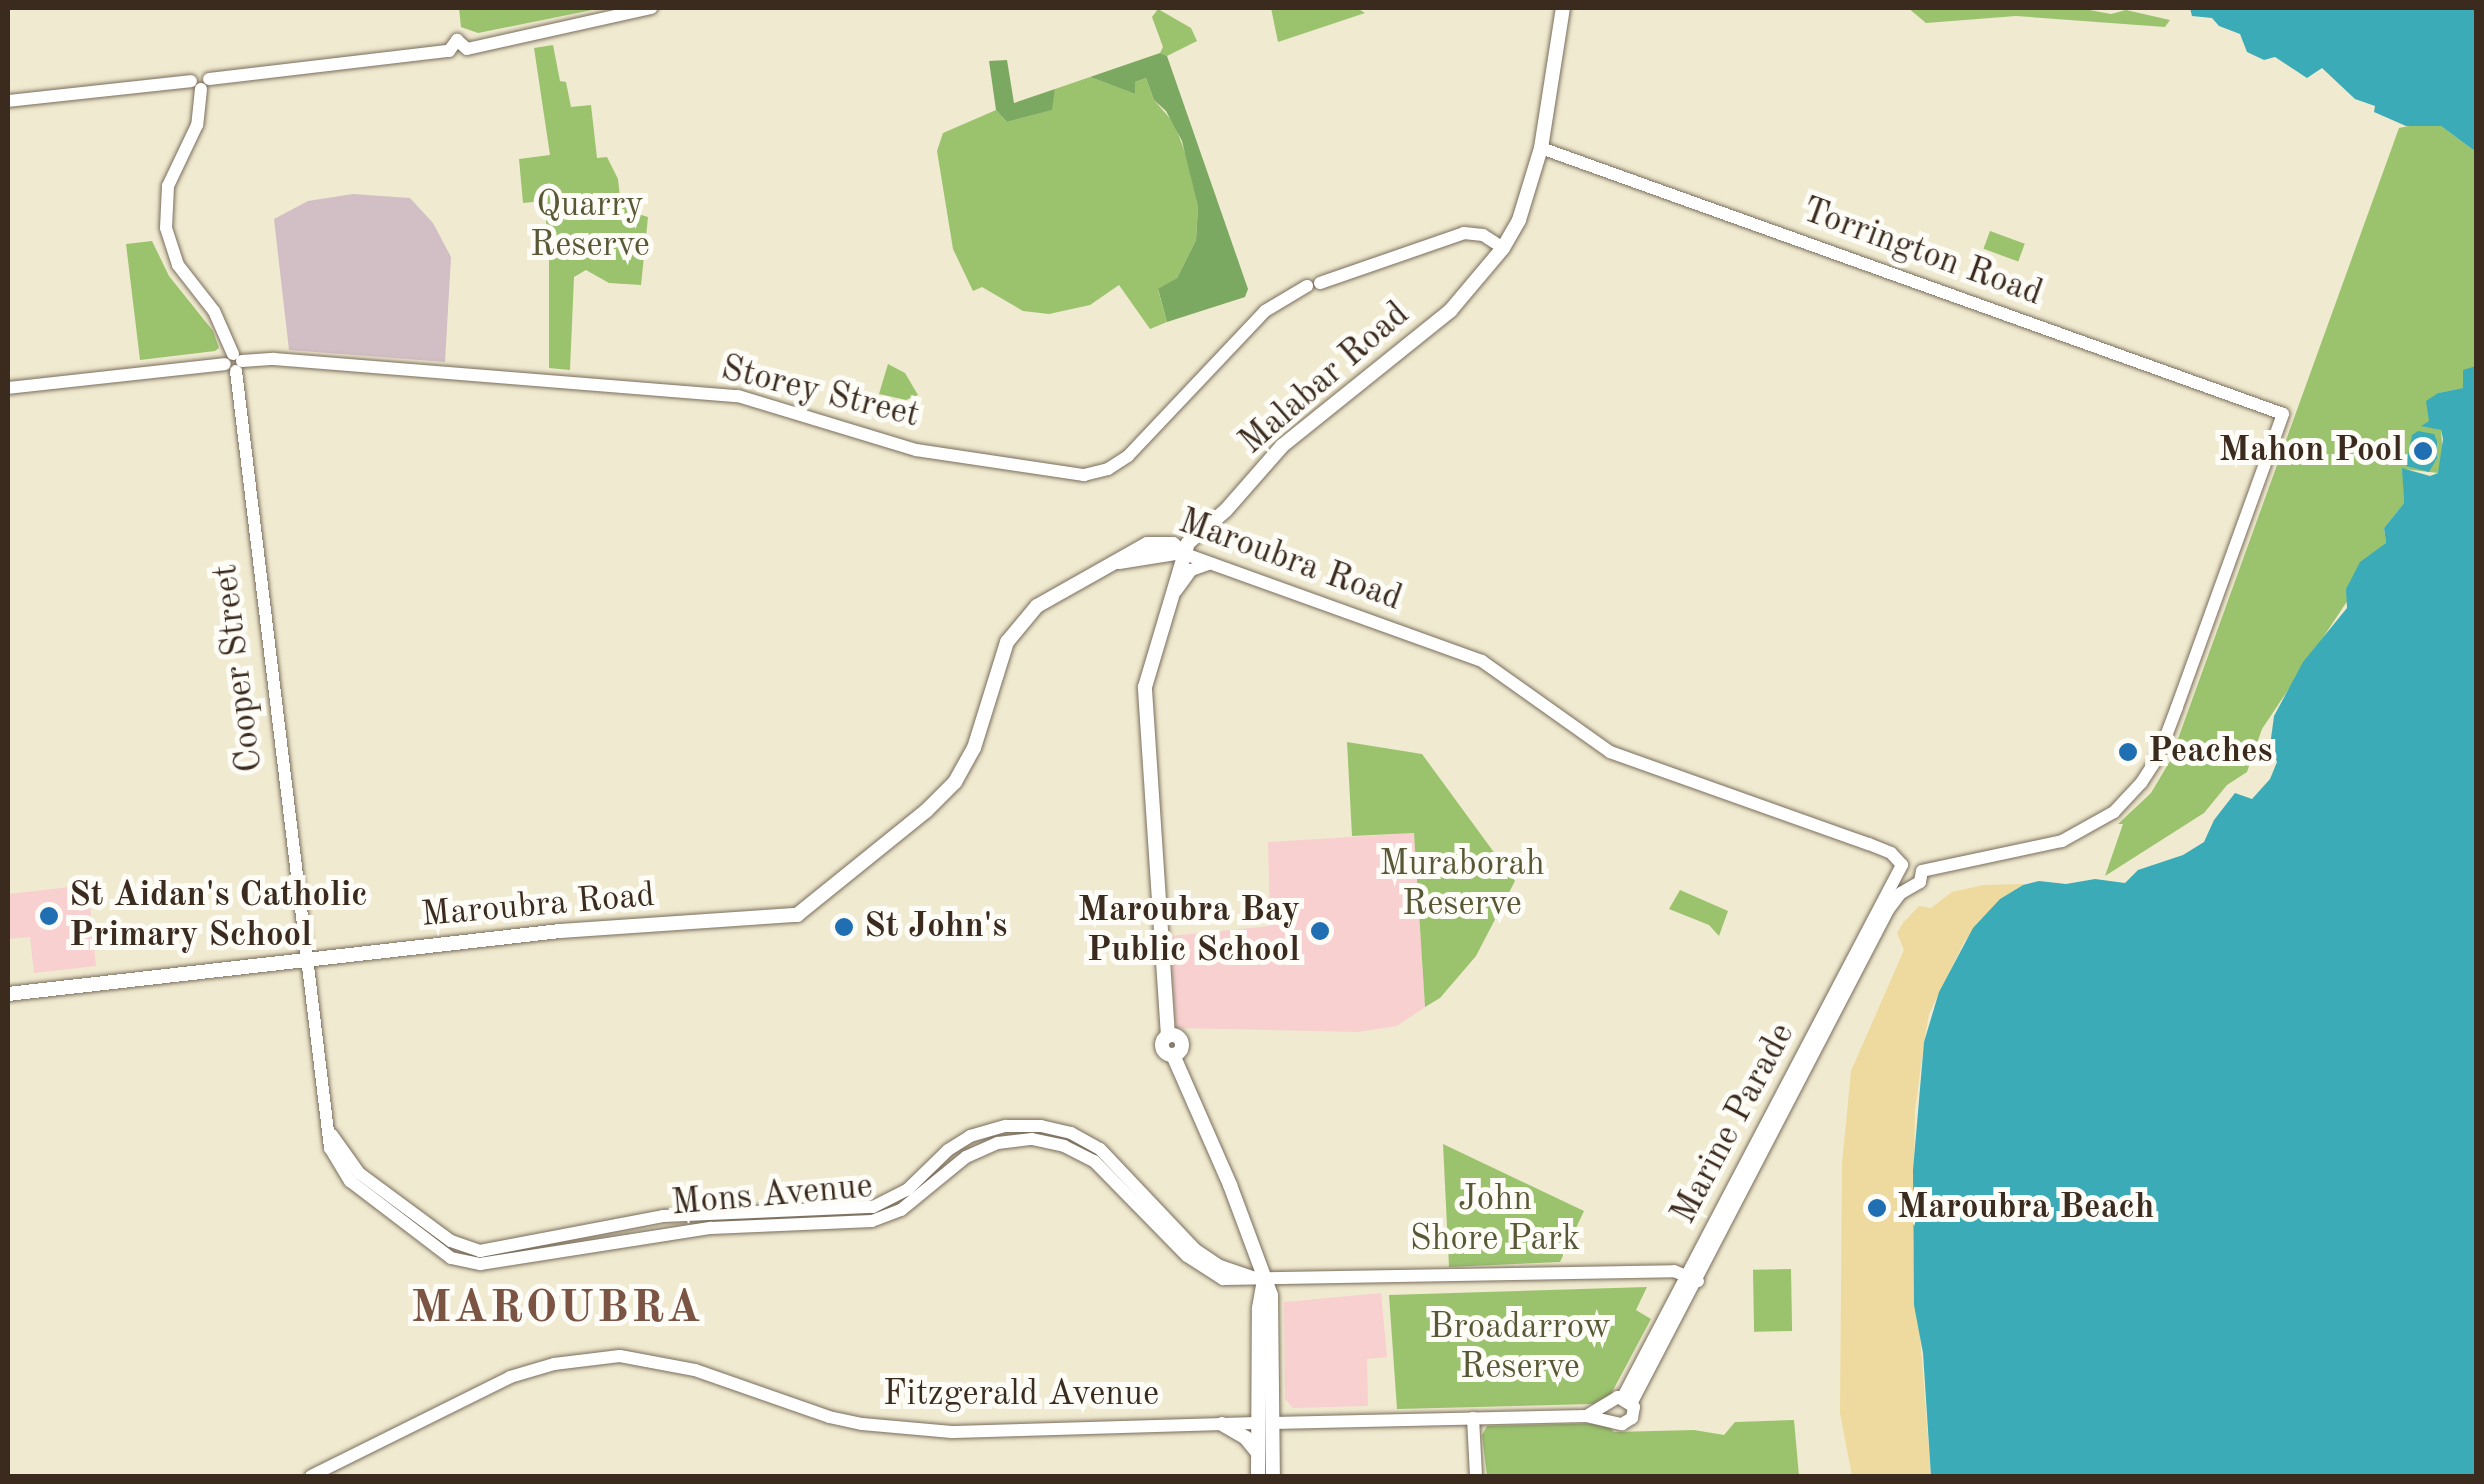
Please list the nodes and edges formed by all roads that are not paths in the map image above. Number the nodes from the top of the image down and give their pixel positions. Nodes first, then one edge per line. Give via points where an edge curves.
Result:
1 (651, 8) edge
2 (1564, 8) edge
3 (201, 83) junction
4 (8, 101) edge
5 (1541, 148) junction
6 (1502, 248) junction
7 (234, 362) junction
8 (8, 388) edge
9 (1210, 524) junction
10 (1147, 544) junction
11 (1185, 554) junction
12 (1119, 562) junction
13 (1210, 564) junction
14 (1172, 596) junction
15 (1922, 871) junction
16 (1903, 877) junction
17 (304, 959) junction
18 (8, 994) edge
19 (1692, 1278) junction
20 (1264, 1281) junction
21 (1627, 1400) junction
22 (1609, 1413) junction
23 (1473, 1418) junction
24 (1266, 1423) junction
25 (1222, 1424) junction
26 (1258, 1454) junction
27 (311, 1476) edge
28 (1258, 1476) edge
29 (1273, 1476) edge
30 (1476, 1476) edge

1 - 3 street via 467,49 460,59 449,51
2 - 5 main road, Malabar Road
3 - 4 street
3 - 7 street, Cooper Street via 197,124 168,186 166,228 182,272 214,311
5 - 6 main road, Malabar Road via 1519,220
5 - 15 street, Torrington Road via 2283,414 2177,707 2141,784 2114,812 2062,841
6 - 7 street, Storey Street via 1464,233 1314,284 1265,312 1128,456 1084,475 916,450 738,396 274,359
6 - 9 main road, Malabar Road via 1450,312 1282,446
7 - 8 street, Storey Street
7 - 17 street, Cooper Street
9 - 10 main road
9 - 11 main road, Malabar Road via 1192,535
10 - 11 main road, Maroubra Road via 1172,544
10 - 12 main road, Maroubra Road
11 - 12 main road
11 - 13 street, Maroubra Road
11 - 14 main road, Malabar Road
12 - 17 main road, Maroubra Road via 1064,587 1021,622 1002,653 974,748 954,782 806,911
13 - 14 street via 1194,568
13 - 16 street, Maroubra Road via 1482,662 1610,752 1870,844 1890,853
14 - 20 main road, Malabar Road via 1145,687 1168,1036 1182,1044 1173,1055
15 - 16 street, Marine Parade via 1920,882
15 - 16 street, Maroubra Road via 1914,862
16 - 19 street, Marine Parade via 1878,906
17 - 18 main road, Maroubra Road
17 - 20 street, Mons Avenue via 330,1148 350,1181 464,1263 711,1228 872,1221 902,1210 966,1156 998,1143 1032,1140 1094,1161 1209,1273
19 - 20 street, Mons Avenue via 1674,1271
19 - 21 street, Marine Parade
20 - 24 main road via 1259,1308
21 - 22 street via 1611,1400
21 - 22 street via 1634,1410 1629,1421 1620,1424
22 - 23 street, Fitzgerald Avenue
23 - 24 street, Fitzgerald Avenue
23 - 30 street
24 - 25 street, Fitzgerald Avenue
24 - 26 main road
24 - 29 main road
25 - 26 main road
25 - 27 street, Fitzgerald Avenue via 952,1432 862,1424 695,1370 620,1356 554,1364 510,1378
26 - 28 main road

